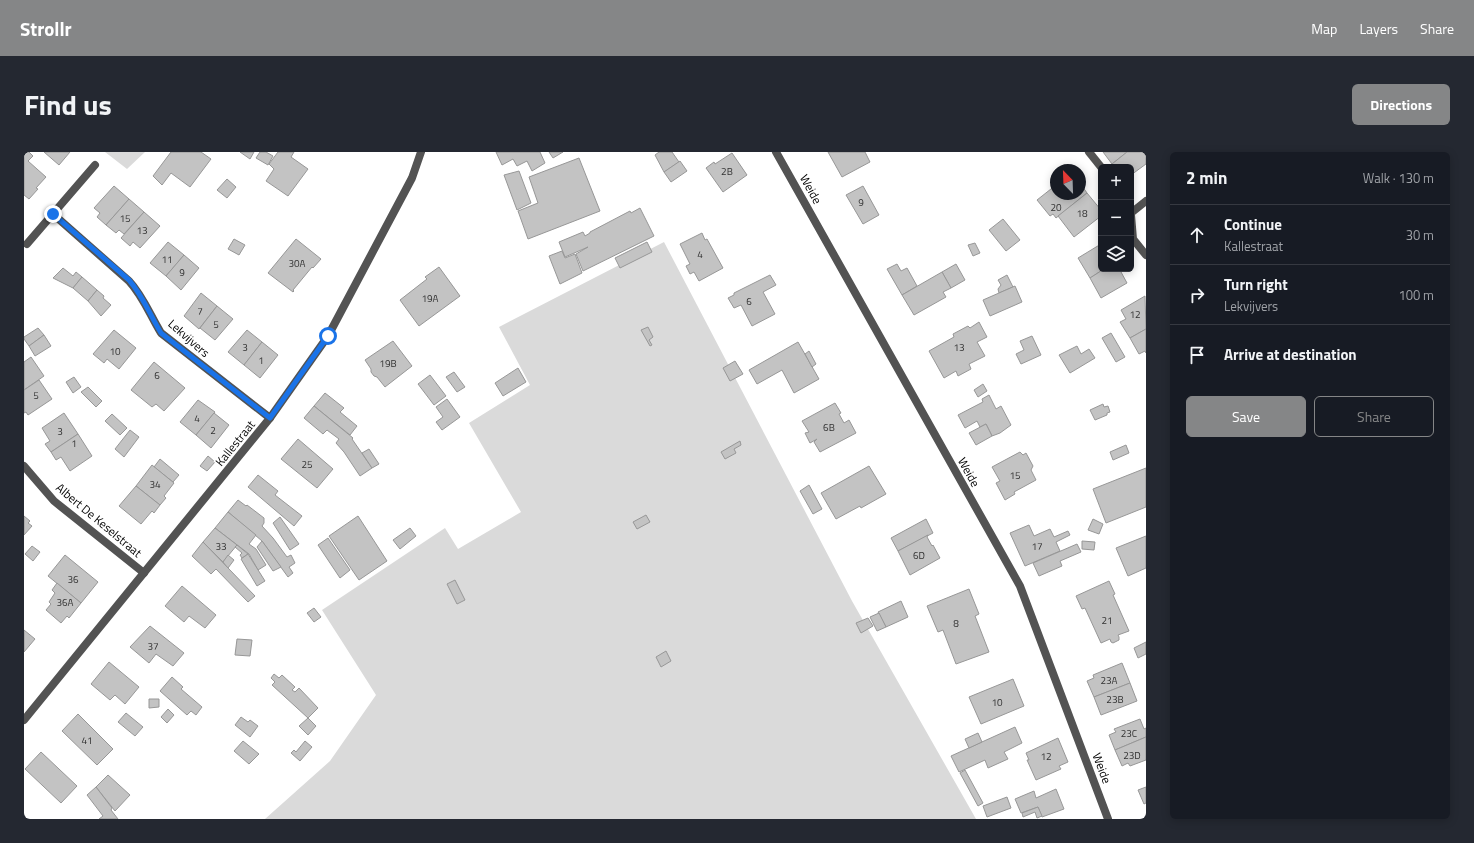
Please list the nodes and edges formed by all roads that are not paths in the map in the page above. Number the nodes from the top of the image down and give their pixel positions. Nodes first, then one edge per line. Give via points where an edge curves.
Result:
1 (421, 152) edge
2 (776, 152) edge
3 (1089, 152) edge
4 (1099, 164) edge
5 (95, 165) dead end
6 (1146, 202) edge
7 (1134, 212) edge
8 (53, 214) junction
9 (1133, 236) edge
10 (27, 244) dead end
11 (1146, 255) edge
12 (270, 418) junction
13 (24, 466) edge
14 (144, 573) junction
15 (24, 720) edge
16 (1108, 819) edge

1 - 12 street, Kallestraat via 412,178 328,336
2 - 16 street, Weide via 1020,586
3 - 4 street
5 - 8 street
6 - 7 street
8 - 10 street
8 - 12 street, Lekvijvers via 129,280 138,291 161,333
9 - 11 street
12 - 14 street, Kallestraat
13 - 14 street, Albert De Keselstraat via 54,501
14 - 15 street, Kallestraat

